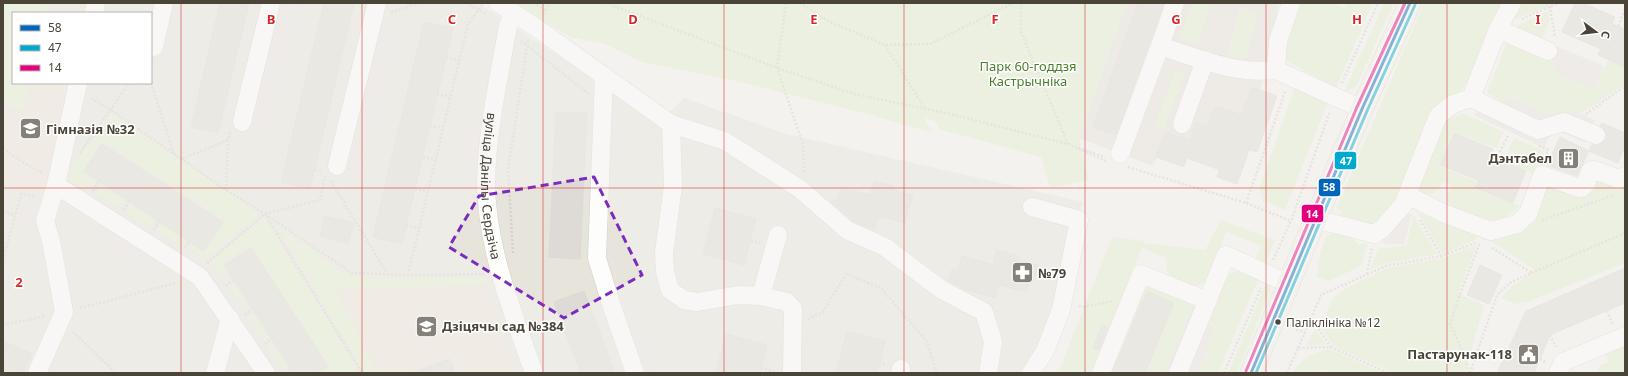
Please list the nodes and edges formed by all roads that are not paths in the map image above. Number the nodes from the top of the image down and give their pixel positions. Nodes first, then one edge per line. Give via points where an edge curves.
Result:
1 (164, 3) edge
2 (271, 3) edge
3 (377, 3) edge
4 (498, 3) edge
5 (1175, 3) edge
6 (1291, 3) edge
7 (1410, 3) edge
8 (1512, 3) edge
9 (513, 13) junction
10 (1498, 29) junction
11 (1552, 45) road end
12 (1160, 46) junction
13 (154, 47) dead end
14 (1205, 60) junction
15 (1283, 73) junction
16 (604, 77) junction
17 (83, 90) edge
18 (1471, 98) junction
19 (1362, 109) junction
20 (242, 122) dead end
21 (671, 124) junction
22 (1182, 124) dead end
23 (1596, 135) dead end
24 (1119, 161) road end
25 (337, 166) dead end
26 (1625, 176) edge
27 (52, 180) junction
28 (1404, 201) junction
29 (1032, 207) dead end
30 (1316, 219) junction
31 (778, 235) dead end
32 (1289, 284) junction
33 (761, 296) junction
34 (1208, 301) junction
35 (236, 318) junction
36 (1625, 336) edge
37 (37, 373) edge
38 (215, 373) edge
39 (266, 373) edge
40 (534, 373) edge
41 (635, 373) edge
42 (792, 373) edge
43 (988, 373) edge
44 (1031, 373) edge
45 (1101, 373) edge
46 (1178, 373) edge
47 (1251, 373) edge
48 (1558, 373) edge

1 - 13 street
2 - 20 street
3 - 25 street
4 - 9 street
5 - 12 street
6 - 15 street via 1278,41
7 - 19 main road
8 - 10 street
9 - 16 street
9 - 40 street, вуліца Данілы Сердзіча via 508,26 489,146 487,205 510,304
10 - 11 street
10 - 18 street
12 - 14 street
12 - 24 street
14 - 15 street via 1232,69
14 - 22 street
15 - 19 street
16 - 21 street
16 - 41 street via 597,258
17 - 27 street
18 - 23 street via 1538,130 1564,122
18 - 28 street via 1453,104 1438,116
19 - 30 main road
21 - 33 street via 673,186 664,253 665,272 670,290 684,300 697,302 738,295
21 - 43 street via 725,141 805,194 847,230 885,247 942,290 984,312 993,342
26 - 28 street via 1619,179 1594,170 1590,171 1582,188 1542,175 1528,214 1517,224 1491,231 1410,197
27 - 35 street via 200,277
27 - 37 street via 45,221 51,241 62,316
28 - 30 street via 1374,234
29 - 44 street via 1079,220 1061,310 1045,351
30 - 32 main road
31 - 33 street
32 - 34 street via 1226,255
32 - 47 main road
33 - 42 street via 787,302 793,309
34 - 45 street via 1141,274
34 - 46 street
35 - 38 street
35 - 39 street
36 - 48 street via 1563,362

